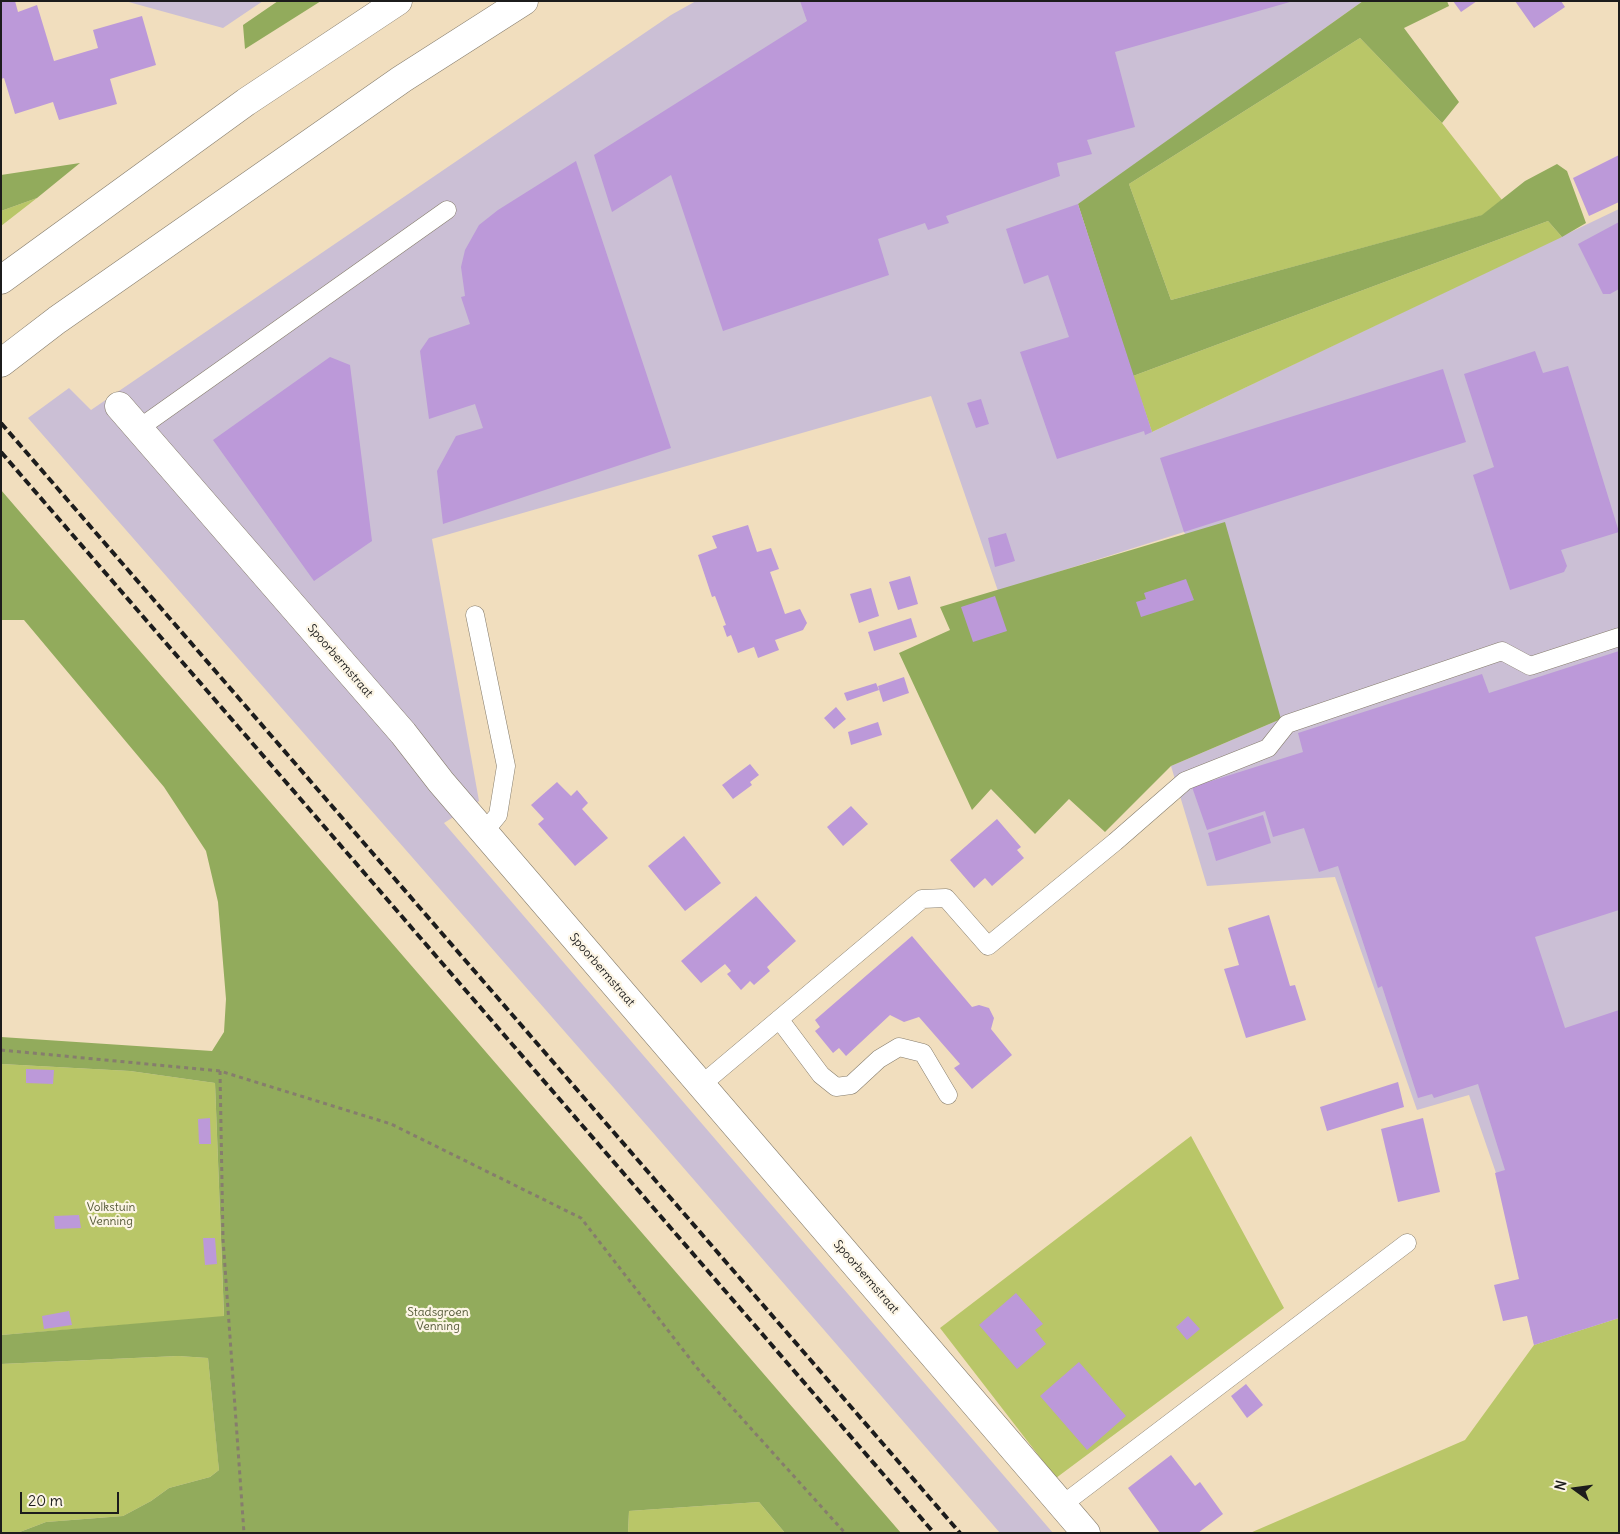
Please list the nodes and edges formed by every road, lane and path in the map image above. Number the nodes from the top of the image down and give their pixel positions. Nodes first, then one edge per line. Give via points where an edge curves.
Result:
1 (398, 1) edge
2 (524, 1) edge
3 (448, 210) dead end
4 (1, 280) edge
5 (1, 363) edge
6 (119, 406) dead end
7 (138, 429) junction
8 (475, 615) dead end
9 (1619, 637) edge
10 (484, 832) junction
11 (780, 1019) junction
12 (1, 1050) edge
13 (220, 1071) junction
14 (700, 1085) junction
15 (948, 1095) dead end
16 (1407, 1242) dead end
17 (1062, 1505) junction
18 (244, 1533) edge
19 (845, 1533) edge
20 (1086, 1533) edge

1 - 4 main road via 246,102
2 - 5 main road via 402,79 57,320
3 - 7 lane
6 - 7 main road, Spoorbermstraat
7 - 10 main road, Spoorbermstraat via 403,733
8 - 10 lane via 506,766 498,814
9 - 11 lane via 1530,666 1502,651 1287,724 1268,748 1184,781 988,946 946,898 922,899
10 - 14 main road, Spoorbermstraat
11 - 14 lane
11 - 15 lane via 821,1075 836,1086 851,1085 879,1059 899,1047 923,1054
12 - 13 path
13 - 18 path via 223,1239
13 - 19 path via 391,1124 581,1218 701,1373
14 - 17 main road, Spoorbermstraat
16 - 17 lane
17 - 20 main road, Spoorbermstraat

